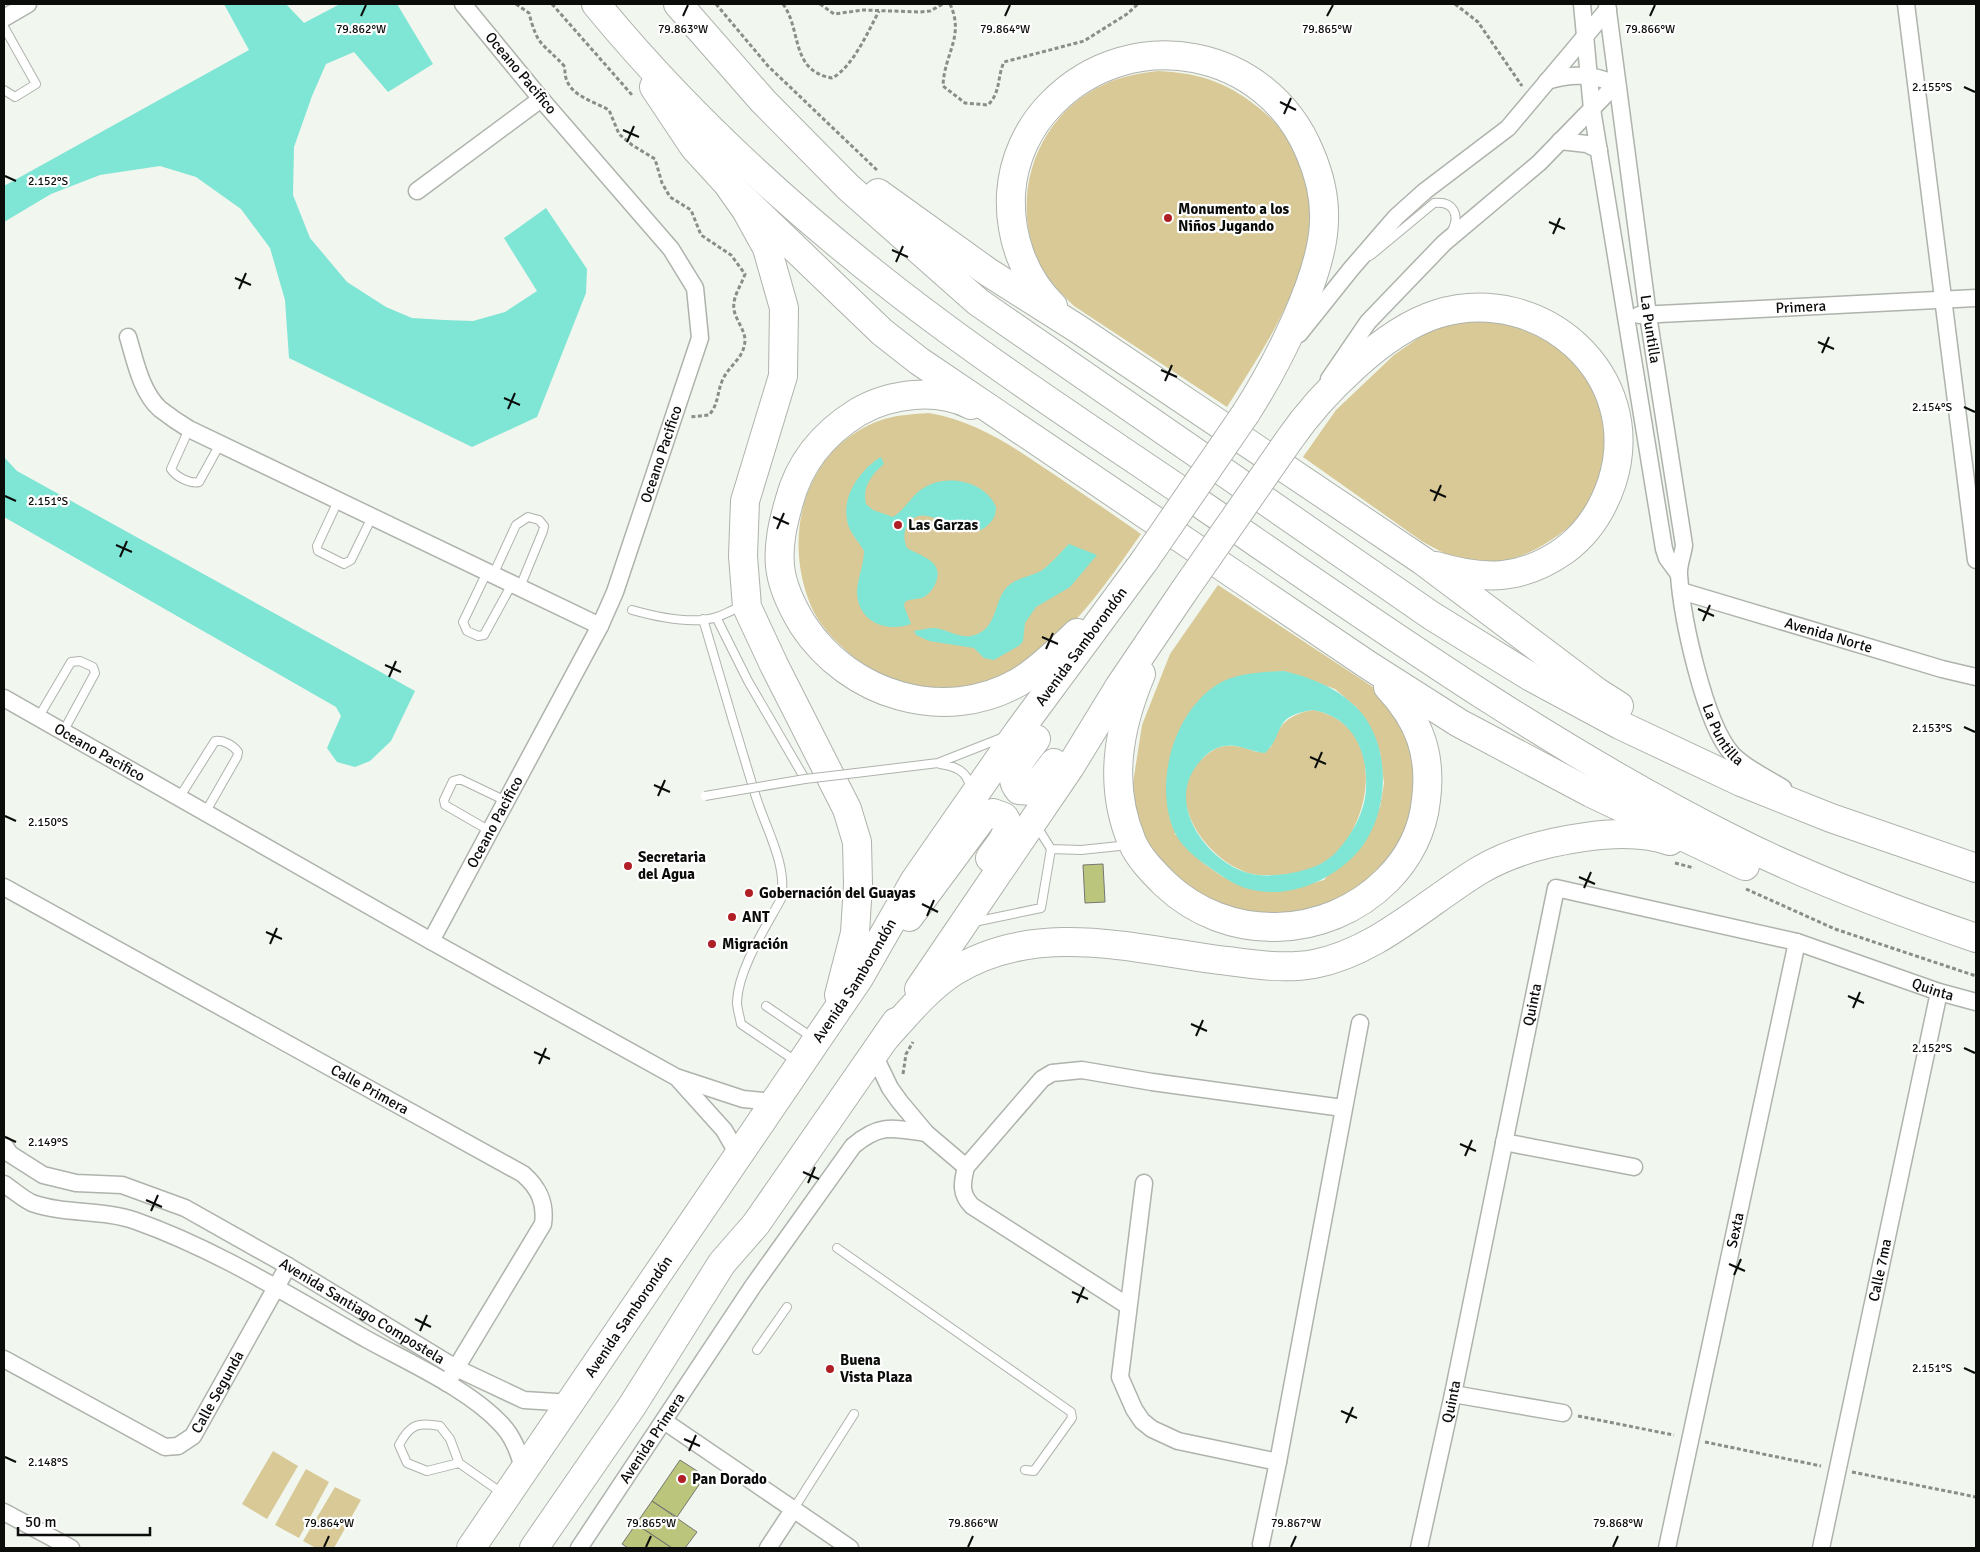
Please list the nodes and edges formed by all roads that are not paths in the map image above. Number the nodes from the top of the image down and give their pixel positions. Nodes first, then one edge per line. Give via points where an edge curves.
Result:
1 (28, 4) edge
2 (463, 4) edge
3 (596, 4) edge
4 (678, 4) edge
5 (1582, 4) edge
6 (1906, 4) edge
7 (1607, 6) edge
8 (4, 18) edge
9 (613, 25) junction
10 (4, 27) edge
11 (1585, 35) junction
12 (1589, 75) junction
13 (1547, 82) junction
14 (1616, 84) junction
15 (4, 90) edge
16 (541, 99) junction
17 (763, 101) junction
18 (1592, 109) junction
19 (1560, 141) junction
20 (1598, 150) junction
21 (726, 183) junction
22 (417, 191) dead end
23 (1444, 243) junction
24 (1351, 269) junction
25 (1976, 298) edge
26 (1943, 300) junction
27 (1648, 315) junction
28 (1627, 316) junction
29 (1078, 329) junction
30 (128, 337) dead end
31 (1273, 366) junction
32 (189, 429) junction
33 (1021, 430) junction
34 (1295, 432) junction
35 (220, 444) junction
36 (338, 501) junction
37 (372, 517) junction
38 (1976, 560) edge
39 (1423, 561) junction
40 (490, 573) junction
41 (1678, 573) junction
42 (516, 586) junction
43 (1681, 591) junction
44 (1120, 593) junction
45 (747, 606) junction
46 (632, 610) dead end
47 (716, 617) junction
48 (703, 619) junction
49 (1162, 624) junction
50 (600, 626) junction
51 (1096, 628) junction
52 (1368, 666) junction
53 (1976, 677) edge
54 (1119, 687) junction
55 (4, 698) edge
56 (38, 718) junction
57 (63, 732) junction
58 (1018, 732) junction
59 (938, 763) junction
60 (805, 779) junction
61 (1741, 782) junction
62 (705, 796) dead end
63 (179, 798) junction
64 (506, 801) junction
65 (967, 804) junction
66 (205, 813) junction
67 (1831, 818) junction
68 (1034, 821) junction
69 (490, 831) junction
70 (1133, 845) junction
71 (1051, 849) junction
72 (1745, 866) junction
73 (1976, 868) edge
74 (4, 887) edge
75 (963, 924) junction
76 (1976, 938) edge
77 (430, 941) junction
78 (1797, 942) junction
79 (1976, 942) edge
80 (859, 978) junction
81 (924, 982) junction
82 (1939, 992) junction
83 (1976, 1002) edge
84 (766, 1006) dead end
85 (833, 1017) junction
86 (1360, 1022) dead end
87 (817, 1040) junction
88 (880, 1046) junction
89 (800, 1065) junction
90 (676, 1077) junction
91 (774, 1102) junction
92 (1343, 1108) junction
93 (926, 1133) junction
94 (1504, 1142) junction
95 (4, 1145) edge
96 (739, 1156) junction
97 (966, 1167) junction
98 (1634, 1167) dead end
99 (1144, 1183) dead end
100 (4, 1184) edge
101 (159, 1199) junction
102 (148, 1226) junction
103 (837, 1248) dead end
104 (288, 1266) junction
105 (275, 1288) junction
106 (1128, 1306) junction
107 (787, 1307) dead end
108 (757, 1350) dead end
109 (4, 1360) edge
110 (456, 1368) junction
111 (447, 1383) junction
112 (1453, 1394) junction
113 (572, 1403) junction
114 (1563, 1412) road end
115 (854, 1414) dead end
116 (664, 1421) junction
117 (1278, 1462) junction
118 (459, 1463) junction
119 (1025, 1470) dead end
120 (525, 1472) junction
121 (506, 1499) junction
122 (793, 1510) junction
123 (4, 1512) edge
124 (1260, 1544) dead end
125 (71, 1548) edge
126 (471, 1548) edge
127 (491, 1548) edge
128 (534, 1548) edge
129 (579, 1548) edge
130 (768, 1548) edge
131 (850, 1548) edge
132 (1419, 1548) edge
133 (1667, 1548) edge
134 (1821, 1548) edge

1 - 8 street
2 - 16 street, Oceano Pacifico
3 - 9 highway
4 - 17 highway
5 - 11 street, La Puntilla
6 - 26 street
7 - 11 street, La Puntilla
7 - 14 street, La Puntilla
9 - 21 highway via 694,147
9 - 76 highway via 714,133 893,289 996,364 1389,633 1511,714 1644,792 1736,841 1906,914
10 - 15 lane via 36,84 15,97
11 - 12 street, La Puntilla
11 - 13 street, La Puntilla
12 - 13 street via 1567,76
12 - 14 street
12 - 18 street, La Puntilla
13 - 24 street, La Puntilla via 1508,128 1396,217
14 - 18 street
14 - 27 street, La Puntilla
16 - 22 street
16 - 50 street, Oceano Pacifico via 671,248 695,288 700,338 615,592
17 - 29 highway via 897,208 988,272
17 - 61 highway via 909,243 978,302 1043,348 1432,616 1531,677 1620,725
18 - 19 street
18 - 20 street, La Puntilla
19 - 20 street via 1587,144
19 - 23 street via 1539,163
20 - 28 street, La Puntilla
21 - 33 highway via 882,332
21 - 45 highway via 746,210 767,248 784,308 783,376 745,501 743,556
23 - 24 lane via 1456,223 1456,214 1448,204 1434,203 1384,246
23 - 34 street via 1368,322
24 - 31 street, La Puntilla
25 - 26 street, Primera
26 - 27 street, Primera
26 - 38 street
27 - 28 street, Primera
27 - 41 street, La Puntilla via 1684,545
28 - 41 street, La Puntilla via 1664,549
29 - 31 highway, Avenida Samborondón via 1050,303 1024,266 1017,247 1012,223 1012,180 1025,140 1061,94 1096,71 1145,56 1192,57 1240,74 1275,100 1304,138 1318,178 1324,220 1322,244 1302,303
29 - 39 highway
30 - 32 street via 140,376 150,395 159,408
31 - 44 highway, Avenida Samborondón, bridge via 1246,413
32 - 35 street
32 - 35 lane via 171,469 178,476 199,482
33 - 44 highway via 955,398 913,396 867,408 830,432 802,468 792,492 780,543 782,574 796,613 824,653 843,669 904,698 945,702 986,695 1019,681 1063,646
33 - 52 highway
34 - 39 highway via 1350,370 1375,349 1435,314 1482,306 1530,316 1573,342 1608,392 1618,435 1614,474 1608,494 1587,530 1554,558 1512,574 1487,577 1462,574
34 - 49 highway, bridge
35 - 36 street
36 - 37 street
36 - 37 lane via 317,546 318,551 344,564 351,560
37 - 40 street
39 - 61 highway via 1597,692
40 - 42 street
40 - 42 lane via 463,622 467,631 484,635
40 - 42 lane via 516,526 528,516 539,520 544,526 543,531
41 - 43 street, La Puntilla
42 - 50 street
43 - 53 street, Avenida Norte
43 - 67 street, La Puntilla via 1710,716 1726,745 1745,764
44 - 51 highway, Avenida Samborondón
45 - 47 lane
45 - 85 highway via 848,809 857,842 855,933
46 - 48 lane via 662,618
47 - 48 lane
47 - 60 lane
48 - 89 lane via 784,887 740,983 737,1002 741,1024
49 - 54 highway
49 - 70 highway via 1129,704 1118,750 1116,776 1120,802
50 - 64 street, Oceano Pacifico
51 - 54 highway via 1064,699 1015,769 1012,776 1019,790 1032,791 1037,786
51 - 58 highway, Avenida Samborondón
52 - 70 highway via 1406,707 1416,726 1423,746 1428,790 1417,836 1408,854 1394,873 1365,899 1311,924 1282,928 1227,921 1177,895 1148,866
52 - 72 highway via 1459,723 1591,793
54 - 68 highway
55 - 56 street, Oceano Pacifico
56 - 57 street, Oceano Pacifico
56 - 57 lane via 71,662 80,661 93,667 95,673
57 - 63 street, Oceano Pacifico
58 - 59 lane
58 - 65 highway, Avenida Samborondón
59 - 60 lane, bridge
59 - 65 lane via 961,770 970,784
60 - 62 lane, bridge
61 - 67 highway
63 - 66 street, Oceano Pacifico
63 - 66 lane via 215,741 221,740 235,748 237,757
64 - 69 street, Oceano Pacifico
64 - 69 lane via 460,779 453,781 444,800 445,805
65 - 80 highway, Avenida Samborondón via 915,880
66 - 77 street, Oceano Pacifico
67 - 73 highway
68 - 71 lane
68 - 75 highway
69 - 77 street, Oceano Pacifico
70 - 71 lane
71 - 75 lane via 1042,908
72 - 79 highway via 1870,914
72 - 88 highway via 1664,839 1630,834 1559,840 1513,854 1482,869 1362,948 1312,964 1249,964 1074,941 1025,944 977,959 954,972 922,998
74 - 110 street, Calle Primera via 514,1169 535,1184 545,1209 542,1224
75 - 81 highway
77 - 90 street, Oceano Pacifico
78 - 82 street, Quinta
78 - 94 street, Quinta via 1556,888
78 - 133 street, Sexta
80 - 81 highway via 929,893 983,817 993,812 998,814 1007,822 1007,833 955,912
80 - 85 highway, Avenida Samborondón
81 - 88 highway
82 - 83 street, Quinta
82 - 134 street, Calle 7ma
84 - 87 lane
85 - 87 highway, Avenida Samborondón
86 - 92 street
87 - 89 highway, Avenida Samborondón
88 - 93 street via 890,1088
88 - 128 highway via 756,1224 722,1263 632,1406
89 - 91 highway, Avenida Samborondón
90 - 91 street, Oceano Pacifico via 742,1098
90 - 96 street, Oceano Pacifico via 724,1130
91 - 96 highway, Avenida Samborondón
92 - 97 street via 1082,1070 1063,1071 1042,1078
92 - 117 street
93 - 97 street
93 - 116 street, Avenida Primera via 879,1129 853,1146 725,1327
94 - 98 street
94 - 112 street, Quinta
95 - 101 street, Avenida Santiago Compostela via 10,1154 43,1175 76,1183 122,1185
96 - 113 highway, Avenida Samborondón
97 - 106 street via 963,1194 972,1206
99 - 106 street
100 - 102 street, Avenida Santiago Compostela via 32,1202 72,1212 116,1214
101 - 102 street
101 - 104 street, Avenida Santiago Compostela via 185,1208
102 - 105 street, Avenida Santiago Compostela via 173,1234
103 - 119 lane via 1070,1412 1072,1418 1034,1471
104 - 105 street, Calle Segunda
104 - 110 street, Avenida Santiago Compostela
105 - 109 street, Calle Segunda via 193,1436 178,1446 165,1447
105 - 111 street, Avenida Santiago Compostela
106 - 117 street via 1120,1377 1142,1421 1178,1441
107 - 108 lane
110 - 111 street, Calle Primera
110 - 113 street, Avenida Santiago Compostela via 524,1400
111 - 120 street, Avenida Santiago Compostela via 501,1424 514,1440
112 - 114 street
112 - 132 street, Quinta
113 - 120 highway, Avenida Samborondón
115 - 122 lane
116 - 122 street
116 - 129 street, Avenida Primera
117 - 124 street
118 - 118 lane via 450,1439 440,1426 422,1423 406,1431 399,1445 407,1462 427,1471
118 - 121 lane
120 - 121 highway, Avenida Samborondón
121 - 126 highway, Avenida Samborondón
121 - 127 highway via 499,1536
122 - 130 street
122 - 131 street
123 - 125 street

